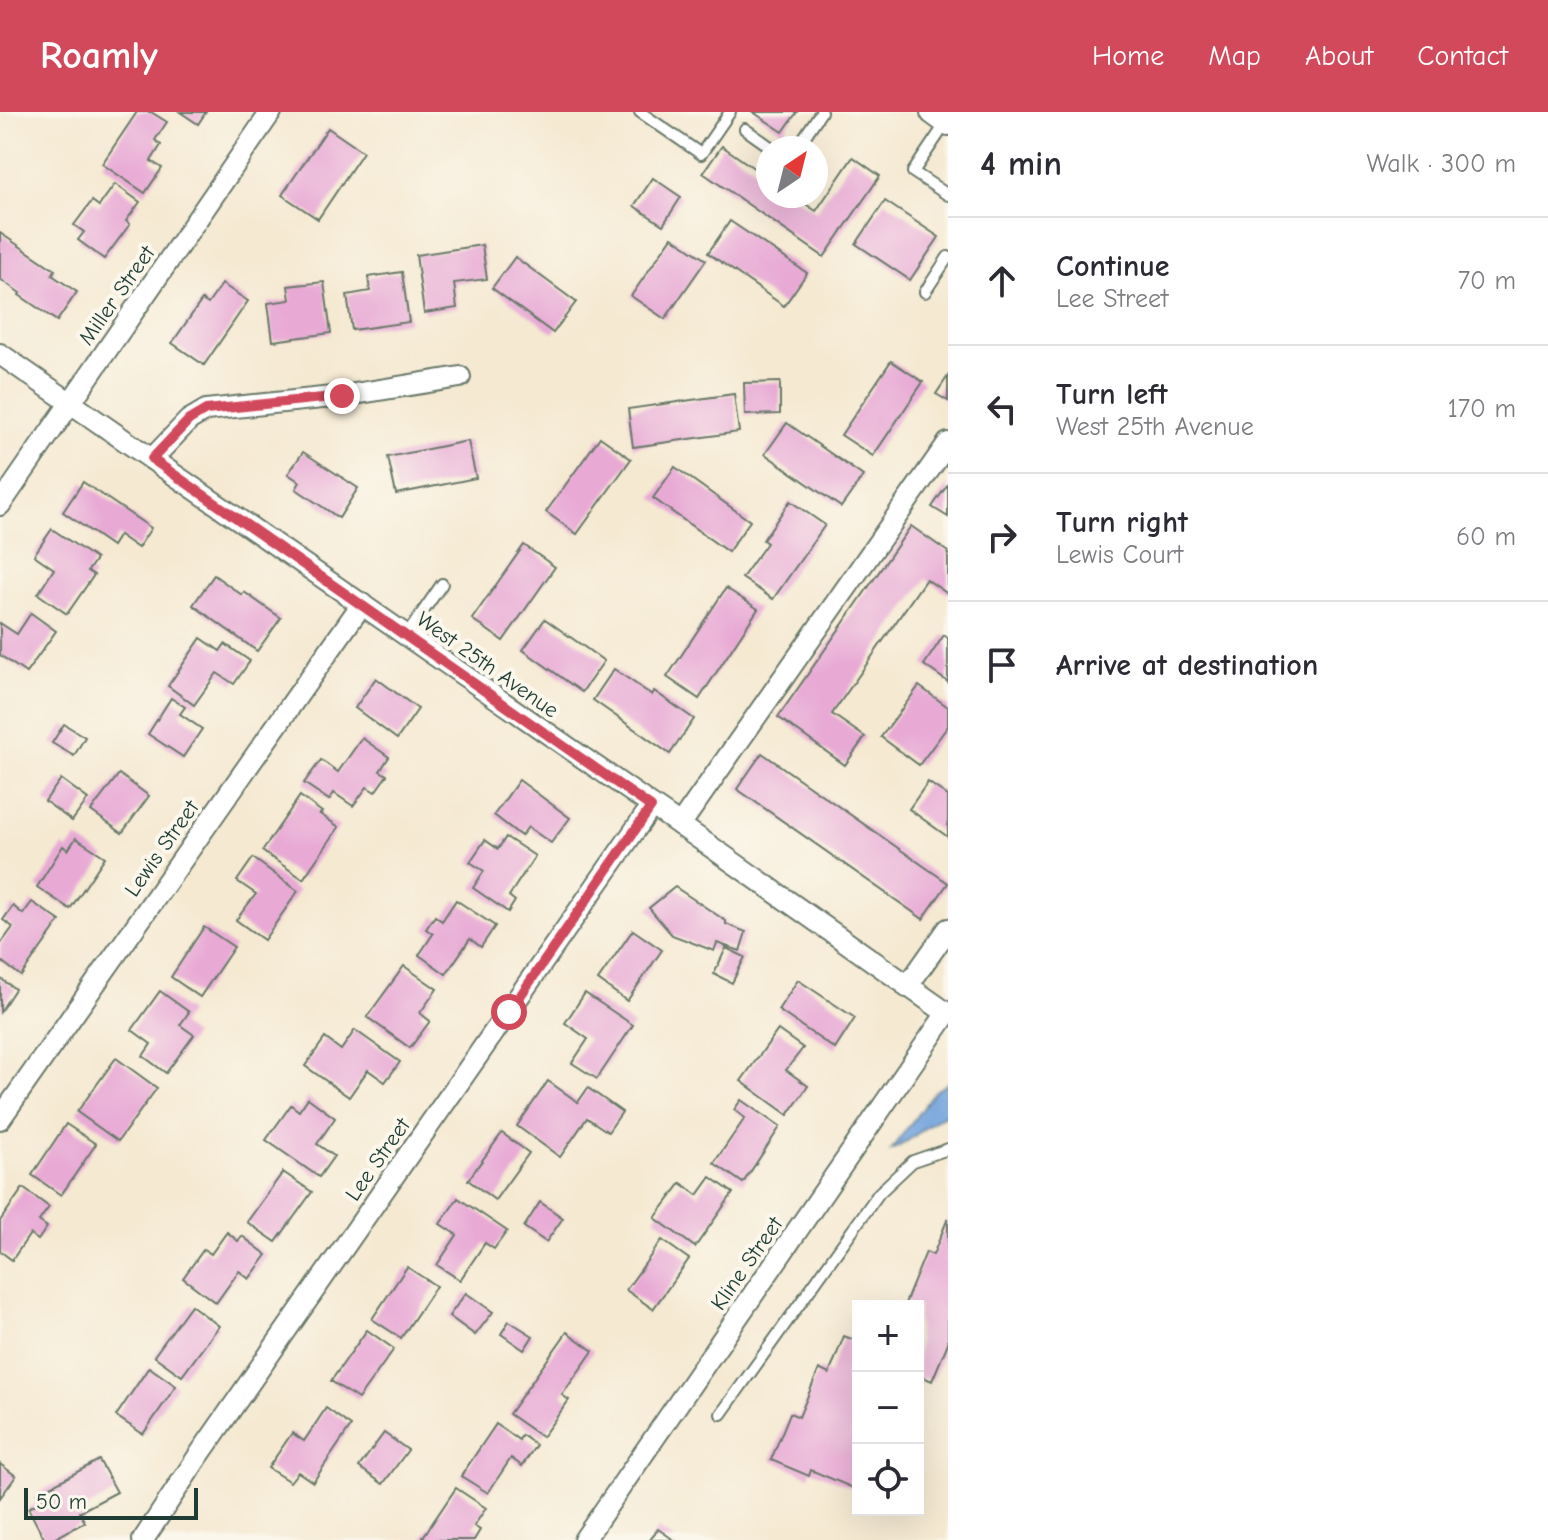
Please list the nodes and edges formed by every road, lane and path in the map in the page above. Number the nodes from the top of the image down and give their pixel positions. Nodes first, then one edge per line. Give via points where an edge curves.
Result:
1 (271, 112) edge
2 (640, 112) edge
3 (730, 112) edge
4 (821, 112) edge
5 (942, 119) edge
6 (745, 129) dead end
7 (805, 136) edge
8 (756, 137) edge
9 (948, 195) edge
10 (948, 257) edge
11 (925, 292) dead end
12 (0, 354) edge
13 (460, 377) dead end
14 (71, 403) junction
15 (948, 443) edge
16 (152, 459) junction
17 (0, 505) edge
18 (442, 584) dead end
19 (362, 604) junction
20 (406, 636) junction
21 (651, 807) junction
22 (680, 825) junction
23 (948, 929) edge
24 (907, 987) junction
25 (947, 1014) edge
26 (0, 1119) edge
27 (948, 1149) edge
28 (721, 1414) dead end
29 (143, 1540) edge
30 (584, 1540) edge

1 - 14 street, Miller Street
2 - 3 lane via 701,154
4 - 7 lane
5 - 9 lane via 913,172
6 - 8 lane
10 - 11 lane
12 - 14 street, West 25th Avenue
13 - 16 street via 206,410 189,420
14 - 16 street, West 25th Avenue
14 - 17 street, Miller Street
15 - 22 street
16 - 19 street, West 25th Avenue
18 - 20 lane
19 - 20 street, West 25th Avenue
19 - 26 street, Lewis Street
20 - 21 street, West 25th Avenue
21 - 22 street, West 25th Avenue
21 - 29 street, Lee Street
22 - 24 street, West 25th Avenue
23 - 24 street
24 - 25 street, West 25th Avenue
25 - 30 street, Kline Street
27 - 28 lane via 913,1161 879,1193

